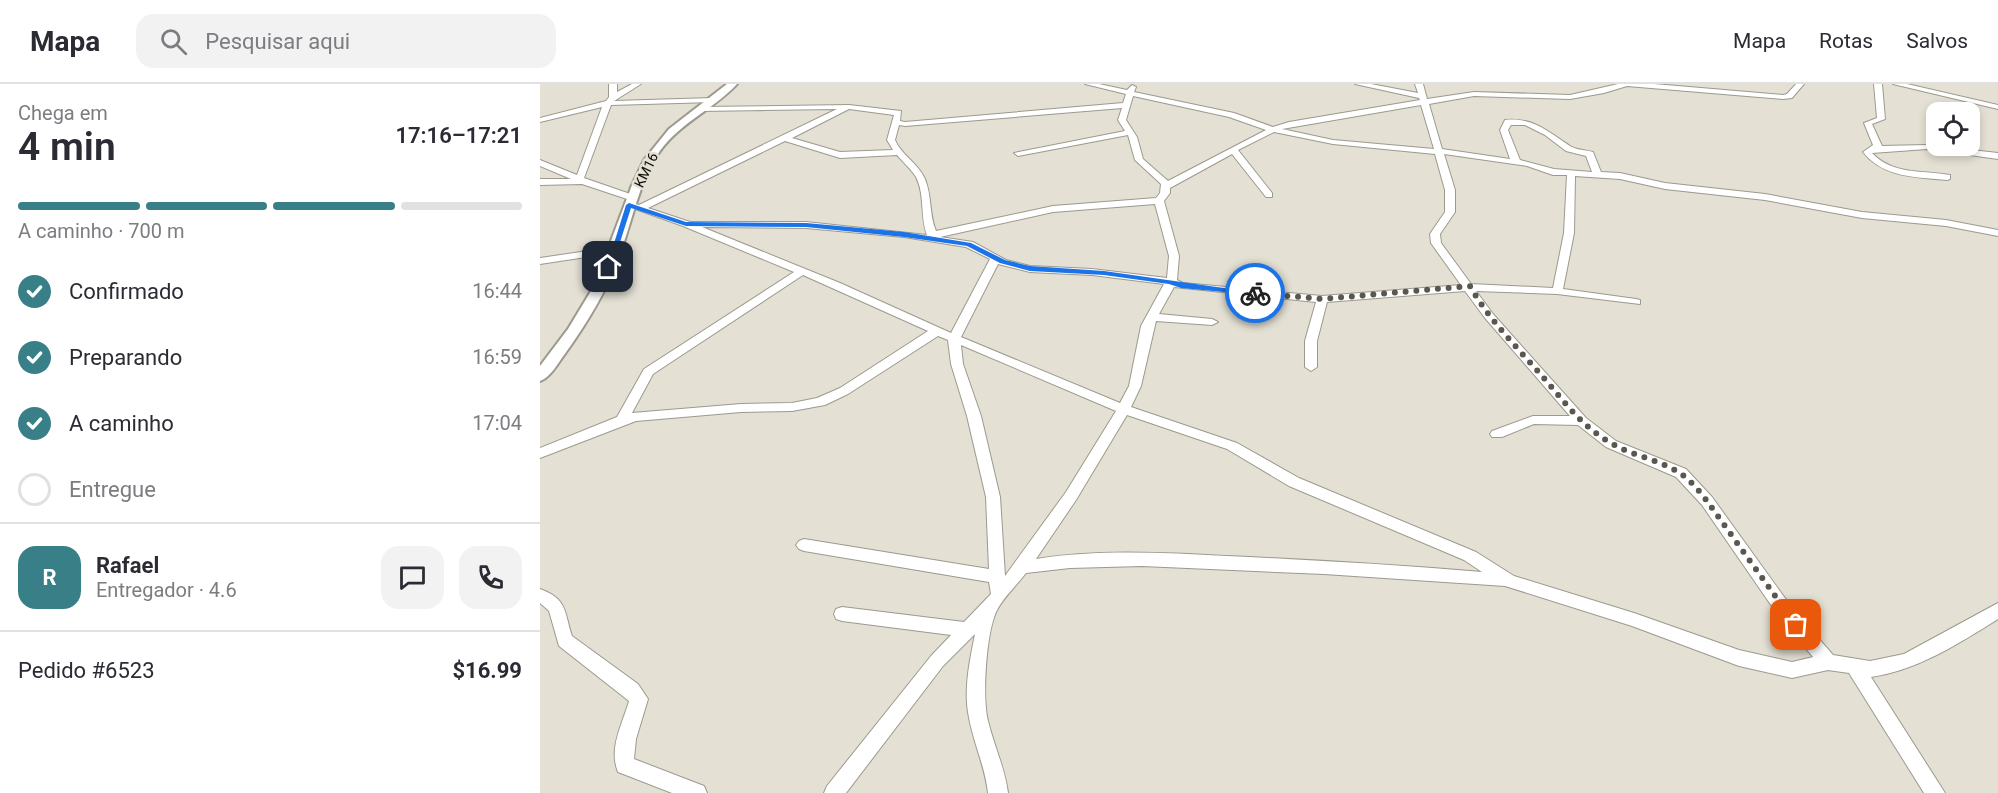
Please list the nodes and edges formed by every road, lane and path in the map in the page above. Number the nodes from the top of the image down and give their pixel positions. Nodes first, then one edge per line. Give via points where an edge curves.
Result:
1 (613, 84) edge
2 (637, 84) edge
3 (733, 84) edge
4 (1089, 84) edge
5 (1359, 84) edge
6 (1419, 84) edge
7 (1626, 84) edge
8 (1800, 84) edge
9 (1878, 84) edge
10 (1899, 84) edge
11 (1133, 88) edge
12 (611, 100) junction
13 (713, 100) junction
14 (1423, 100) junction
15 (1125, 105) junction
16 (849, 107) junction
17 (1998, 107) edge
18 (702, 108) junction
19 (540, 120) edge
20 (899, 124) junction
21 (1271, 129) junction
22 (1130, 132) junction
23 (785, 138) junction
24 (1873, 149) junction
25 (1234, 150) junction
26 (898, 152) junction
27 (1439, 152) junction
28 (1018, 153) dead end
29 (1998, 156) edge
30 (1516, 162) junction
31 (540, 163) edge
32 (1153, 173) junction
33 (1571, 173) junction
34 (1183, 174) junction
35 (1597, 174) junction
36 (1947, 177) dead end
37 (583, 180) junction
38 (540, 182) edge
39 (1166, 186) junction
40 (1269, 195) dead end
41 (1159, 201) junction
42 (634, 203) junction
43 (686, 224) junction
44 (1998, 233) edge
45 (934, 237) junction
46 (615, 250) junction
47 (996, 257) junction
48 (540, 261) edge
49 (802, 271) junction
50 (1171, 282) junction
51 (1470, 286) junction
52 (1557, 291) junction
53 (1322, 299) junction
54 (1636, 302) dead end
55 (1152, 317) junction
56 (1212, 322) dead end
57 (937, 332) junction
58 (954, 339) junction
59 (1311, 368) dead end
60 (540, 376) edge
61 (1123, 410) junction
62 (622, 420) junction
63 (1581, 421) junction
64 (1497, 434) dead end
65 (540, 453) edge
66 (804, 545) dead end
67 (1021, 568) junction
68 (1509, 580) junction
69 (995, 592) junction
70 (540, 596) edge
71 (1998, 610) edge
72 (842, 614) dead end
73 (968, 630) junction
74 (1828, 663) junction
75 (1855, 667) junction
76 (697, 793) edge
77 (834, 793) edge
78 (998, 793) edge
79 (1935, 793) edge

1 - 12 street
2 - 12 street
3 - 13 street, KM16
4 - 11 street via 1114,90
5 - 14 street
6 - 14 street
7 - 8 street via 1783,97
7 - 14 street via 1570,97 1483,93
9 - 24 street via 1881,119 1868,123 1878,146
10 - 17 street
11 - 15 street
11 - 21 street
12 - 13 street
12 - 19 street
12 - 37 street
13 - 18 street, KM16
14 - 21 street
14 - 27 street
15 - 20 street
15 - 22 street via 1122,120
16 - 18 street
16 - 20 street via 898,113
16 - 23 street
18 - 42 street, KM16 via 654,151
20 - 26 street via 891,140
21 - 25 street
21 - 27 street via 1356,145
22 - 28 street
22 - 32 street via 1139,160
23 - 26 street via 840,155
23 - 42 street
24 - 29 street via 1927,147
24 - 36 street via 1868,155 1888,168
25 - 34 street
25 - 40 street
26 - 45 street via 920,177
27 - 30 street
27 - 51 street via 1450,190 1450,212 1435,238
30 - 33 street
30 - 35 street via 1504,129 1508,122 1526,123 1569,149 1590,154
31 - 37 street
32 - 34 street
32 - 39 street
33 - 35 street
33 - 52 street via 1571,231
34 - 39 street
35 - 44 street
37 - 38 street
37 - 42 street
39 - 41 street
41 - 45 street via 1053,209
41 - 50 street via 1174,256
42 - 43 street
42 - 46 street, KM16
43 - 45 street via 816,225
43 - 49 street
45 - 47 street via 969,244
46 - 48 street
46 - 60 street, KM16 via 594,302
47 - 50 street via 1030,269
47 - 58 street
49 - 57 street
49 - 62 street via 648,372
50 - 53 street
50 - 55 street
51 - 52 street
51 - 53 street
51 - 63 street via 1518,351
52 - 54 street
53 - 59 street via 1311,341
55 - 56 street
55 - 61 street via 1135,386
57 - 58 street
57 - 62 street via 844,392 820,402
58 - 61 street
58 - 69 street via 957,364 975,416 993,497
61 - 67 street
61 - 68 street via 1232,446 1294,482 1470,556
62 - 65 street
63 - 64 street via 1533,420
63 - 74 street via 1611,444 1670,467 1692,484 1786,613
66 - 69 street
67 - 68 street via 1108,558 1342,567
67 - 69 street
68 - 74 street via 1739,658 1792,670
69 - 73 street
69 - 78 street via 983,638 976,710 994,763
70 - 76 street via 557,607 565,641 639,699 625,737 625,765
71 - 75 street via 1908,661 1870,669
72 - 73 street
73 - 77 street via 937,661
74 - 75 street
75 - 79 street

